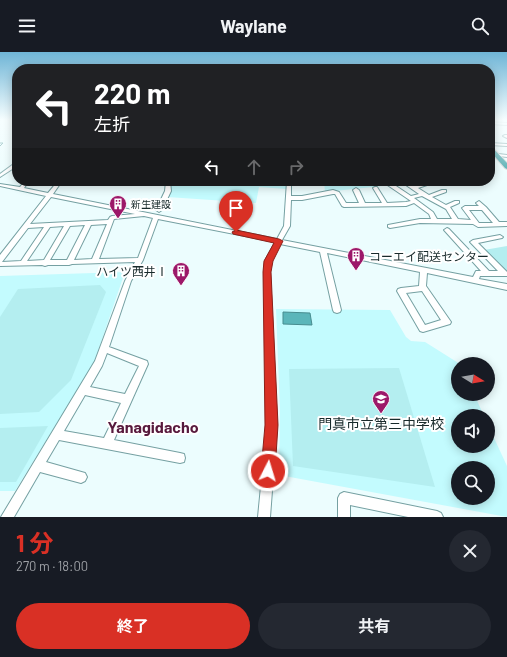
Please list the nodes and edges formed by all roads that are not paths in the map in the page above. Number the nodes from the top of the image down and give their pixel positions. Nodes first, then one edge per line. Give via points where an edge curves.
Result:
1 (495, 144) edge
2 (507, 146) edge
3 (499, 155) edge
4 (507, 161) edge
5 (507, 167) edge
6 (12, 168) edge
7 (0, 176) edge
8 (0, 184) edge
9 (23, 186) edge
10 (56, 186) edge
11 (168, 186) edge
12 (289, 186) edge
13 (392, 186) edge
14 (411, 186) edge
15 (420, 186) edge
16 (376, 188) dead end
17 (414, 188) junction
18 (21, 189) junction
19 (356, 190) dead end
20 (444, 191) dead end
21 (50, 195) junction
22 (426, 195) junction
23 (288, 198) junction
24 (413, 200) junction
25 (457, 202) dead end
26 (479, 203) dead end
27 (363, 204) junction
28 (385, 204) junction
29 (445, 207) junction
30 (484, 208) junction
31 (157, 213) junction
32 (146, 214) junction
33 (435, 221) junction
34 (456, 221) junction
35 (110, 222) junction
36 (475, 222) junction
37 (89, 223) junction
38 (68, 224) junction
39 (497, 224) junction
40 (507, 224) edge
41 (48, 225) junction
42 (26, 226) junction
43 (390, 226) dead end
44 (447, 230) dead end
45 (500, 237) dead end
46 (279, 241) junction
47 (323, 250) junction
48 (1, 257) edge
49 (140, 260) junction
50 (94, 262) junction
51 (69, 263) junction
52 (0, 264) edge
53 (22, 264) junction
54 (45, 264) junction
55 (424, 270) junction
56 (487, 273) junction
57 (475, 280) junction
58 (507, 287) edge
59 (423, 288) junction
60 (337, 310) dead end
61 (105, 349) junction
62 (83, 390) junction
63 (127, 399) junction
64 (57, 435) junction
65 (107, 444) junction
66 (180, 458) dead end
67 (38, 466) junction
68 (81, 477) dead end
69 (7, 517) edge
70 (264, 517) edge
71 (344, 517) edge
72 (437, 517) edge

1 - 2 street
3 - 4 highway
3 - 5 highway
6 - 7 street
8 - 18 street
9 - 18 street
10 - 21 street
11 - 31 street
12 - 23 street
13 - 24 street
14 - 17 street
15 - 17 street
16 - 28 street
17 - 22 street
18 - 21 street
19 - 27 street
20 - 22 street
21 - 32 street
21 - 42 street
22 - 24 street
22 - 29 street
23 - 27 street via 333,192 337,193 344,205
23 - 46 street via 287,226
24 - 28 street via 406,204
24 - 33 street via 432,213
25 - 29 street
26 - 30 street
27 - 28 street
29 - 34 street
30 - 36 street via 465,208
30 - 39 street
31 - 32 street
31 - 46 street
31 - 49 street
32 - 35 street via 112,218
33 - 34 street
33 - 43 street
34 - 36 street
35 - 37 street
35 - 50 street
36 - 39 street via 478,225
37 - 38 street
37 - 51 street
38 - 41 street
38 - 54 street
39 - 40 street
41 - 42 street
41 - 53 street
42 - 48 street
44 - 56 street
45 - 56 street via 473,242 505,274
46 - 47 street
46 - 70 street via 268,261 267,272 272,425
47 - 55 street
47 - 60 street
49 - 50 street
49 - 61 street via 128,281
50 - 51 street
51 - 54 street
52 - 53 street
53 - 54 street
55 - 57 street
55 - 59 street
56 - 57 street via 478,273
57 - 58 street
59 - 59 street via 443,316 447,322 423,329 401,290
61 - 62 street
61 - 63 street via 144,364
62 - 63 street
62 - 64 street
63 - 65 street
64 - 65 street
64 - 67 street
65 - 66 street
67 - 68 street
67 - 69 street
71 - 72 street via 344,498

